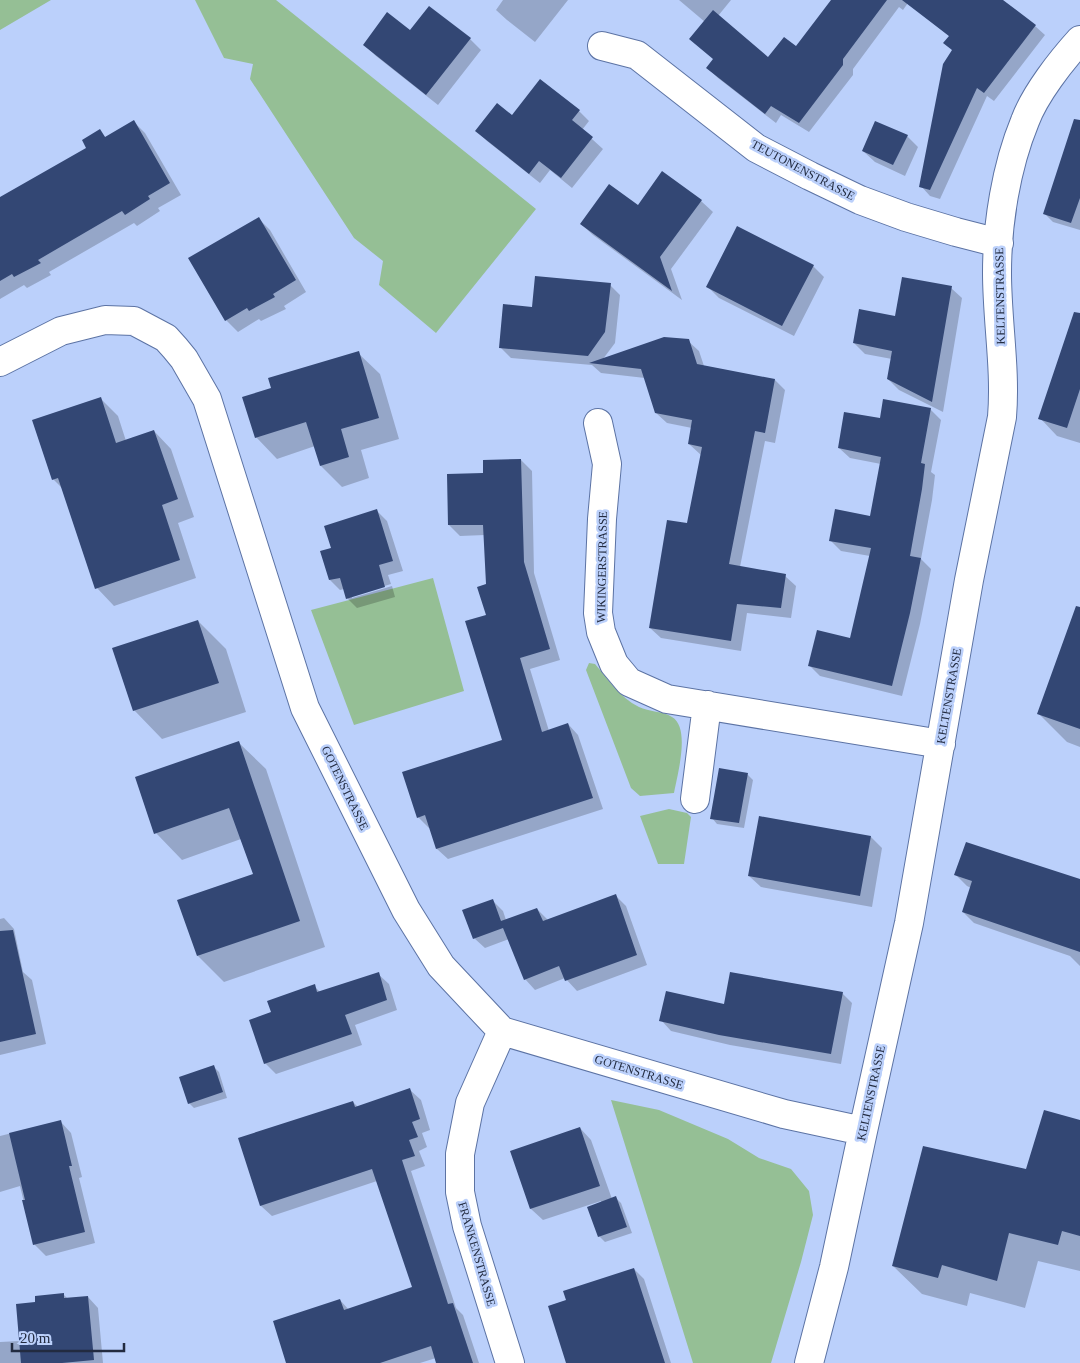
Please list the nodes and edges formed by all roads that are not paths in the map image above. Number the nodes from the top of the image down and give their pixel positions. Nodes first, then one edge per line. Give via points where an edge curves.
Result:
1 (1080, 40) edge
2 (602, 46) dead end
3 (999, 242) junction
4 (0, 362) edge
5 (598, 423) dead end
6 (707, 705) junction
7 (941, 744) junction
8 (694, 799) dead end
9 (502, 1031) junction
10 (862, 1131) junction
11 (510, 1363) edge
12 (809, 1363) edge

1 - 3 street, KELTENSTRASSE via 1063,59 1025,120 1007,184
2 - 3 street, TEUTONENSTRASSE via 637,56 756,148 810,176 906,217
3 - 7 street, KELTENSTRASSE via 997,274 1004,392 1002,417 969,580
4 - 9 street, GOTENSTRASSE via 61,332 105,320 134,321 166,338 184,359 208,399 305,708 406,910 441,966
5 - 6 street, WIKINGERSTRASSE via 607,464 598,613 601,632 614,664 629,682 667,699
6 - 7 street, WIKINGERSTRASSE
6 - 8 street
7 - 10 street, KELTENSTRASSE via 910,923
9 - 10 street, GOTENSTRASSE via 784,1114
9 - 11 street, FRANKENSTRASSE via 470,1102 460,1154 460,1192 467,1226
10 - 12 street, KELTENSTRASSE via 834,1267

